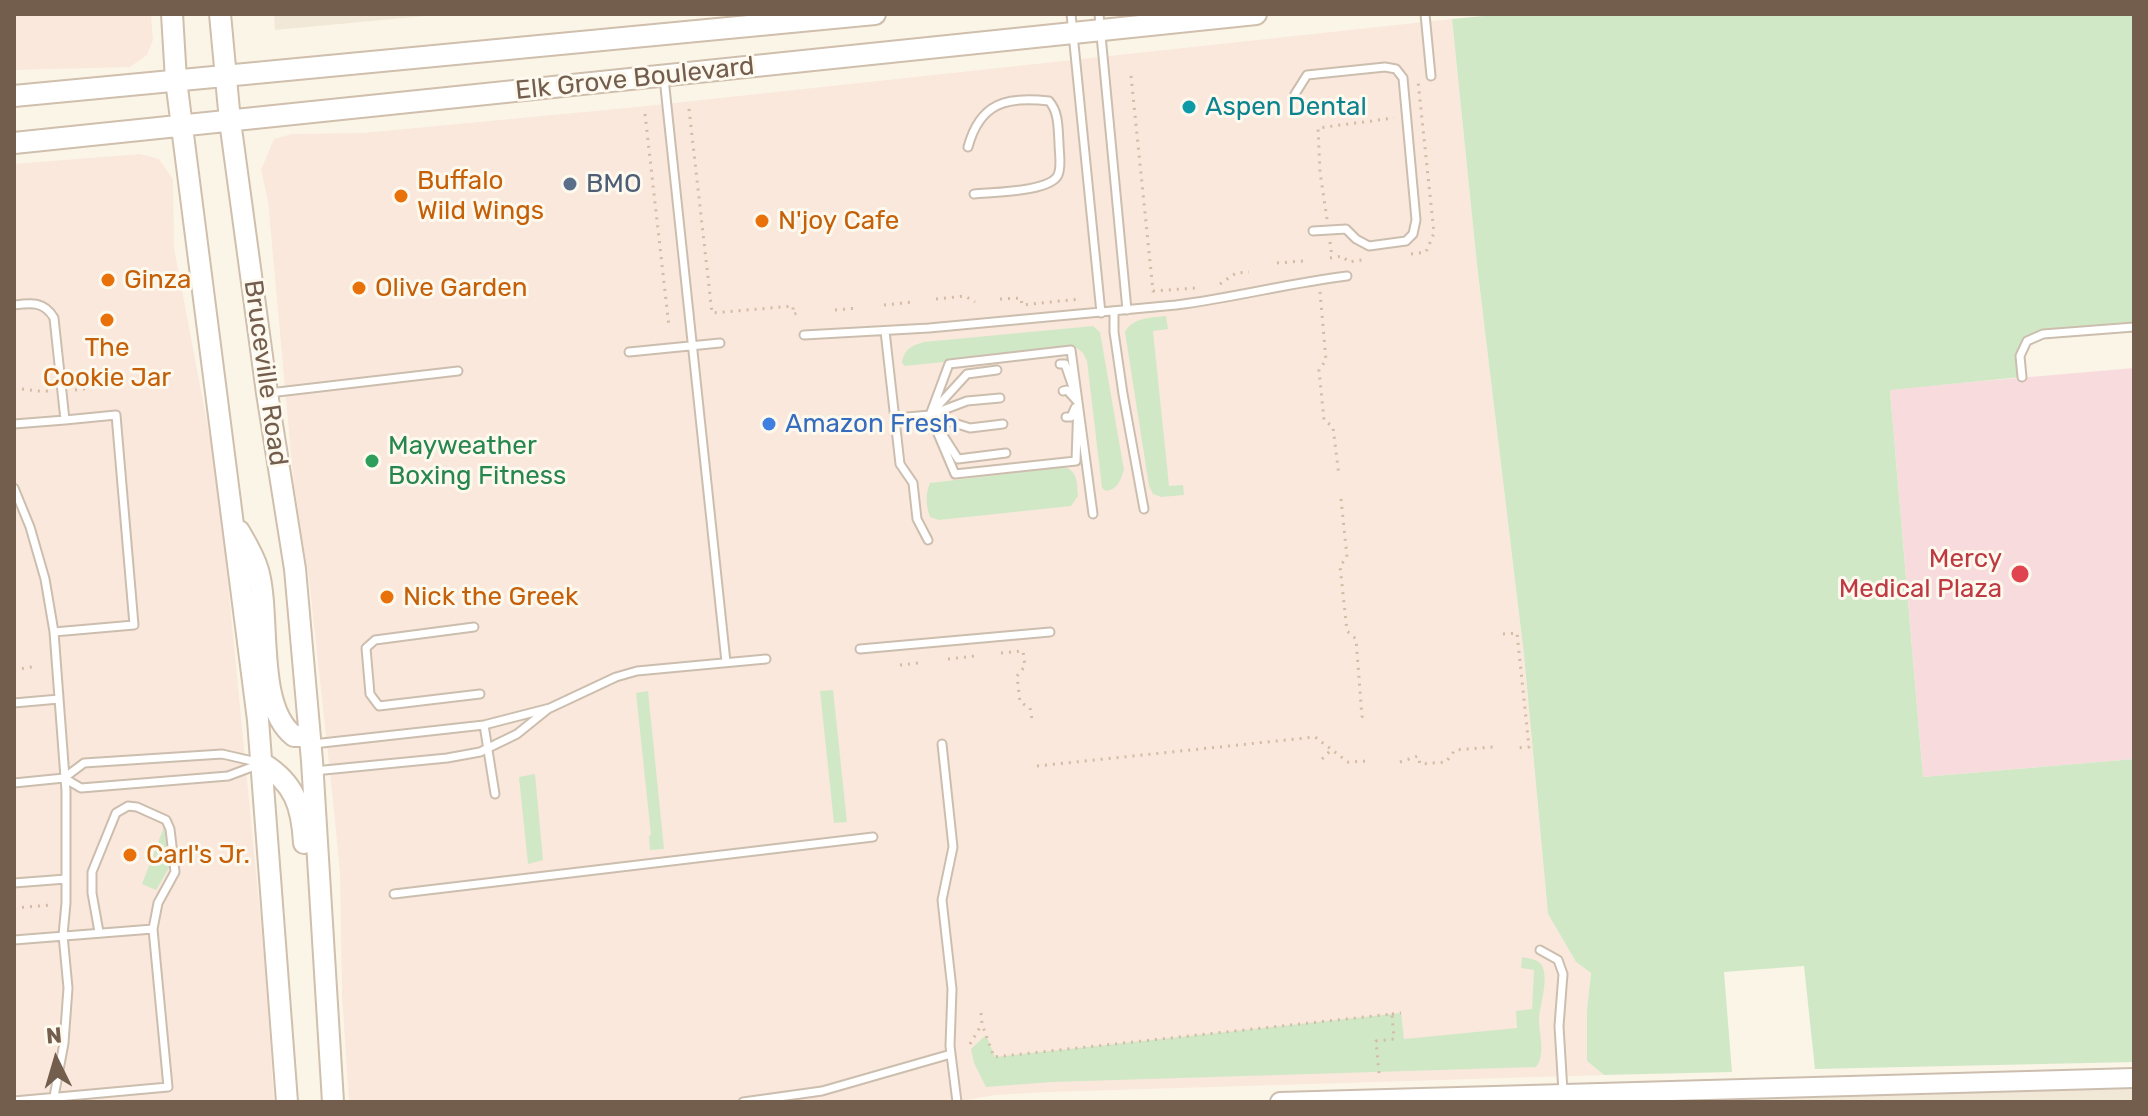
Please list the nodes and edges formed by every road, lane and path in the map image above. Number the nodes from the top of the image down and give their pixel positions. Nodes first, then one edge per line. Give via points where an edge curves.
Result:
1 (172, 14) edge
2 (220, 14) edge
3 (875, 14) edge
4 (1256, 14) edge
5 (1425, 14) edge
6 (1100, 22) edge
7 (1072, 24) edge
8 (224, 76) junction
9 (663, 76) junction
10 (1131, 76) dead end
11 (1431, 76) dead end
12 (1418, 77) dead end
13 (176, 80) junction
14 (1295, 94) dead end
15 (14, 96) edge
16 (689, 109) dead end
17 (645, 114) dead end
18 (1406, 117) junction
19 (230, 121) junction
20 (182, 127) junction
21 (14, 143) edge
22 (968, 147) dead end
23 (974, 194) dead end
24 (1329, 230) junction
25 (1313, 231) dead end
26 (1430, 239) dead end
27 (1332, 257) dead end
28 (1295, 261) junction
29 (1303, 261) dead end
30 (1277, 263) dead end
31 (1295, 269) dead end
32 (1249, 272) dead end
33 (1347, 276) dead end
34 (1210, 286) dead end
35 (1201, 287) dead end
36 (1320, 292) dead end
37 (936, 299) dead end
38 (1000, 299) dead end
39 (1080, 299) dead end
40 (913, 302) dead end
41 (975, 302) dead end
42 (14, 305) edge
43 (884, 305) dead end
44 (858, 308) dead end
45 (835, 310) dead end
46 (1127, 310) junction
47 (1114, 312) junction
48 (802, 313) dead end
49 (1101, 313) junction
50 (669, 327) dead end
51 (2134, 327) edge
52 (885, 331) junction
53 (804, 335) dead end
54 (720, 343) dead end
55 (692, 346) junction
56 (629, 352) dead end
57 (1060, 364) dead end
58 (997, 370) dead end
59 (458, 371) dead end
60 (2022, 377) dead end
61 (90, 388) dead end
62 (14, 389) edge
63 (75, 390) dead end
64 (48, 391) dead end
65 (1063, 391) dead end
66 (267, 393) junction
67 (1000, 398) dead end
68 (1078, 402) junction
69 (930, 415) junction
70 (1066, 417) dead end
71 (895, 418) junction
72 (65, 420) junction
73 (14, 424) edge
74 (1003, 424) dead end
75 (1068, 445) dead end
76 (1006, 453) dead end
77 (1339, 476) dead end
78 (14, 488) edge
79 (1341, 499) dead end
80 (1144, 509) dead end
81 (1093, 514) dead end
82 (233, 521) junction
83 (928, 540) dead end
84 (474, 627) dead end
85 (54, 632) junction
86 (1050, 632) dead end
87 (1503, 634) dead end
88 (860, 649) dead end
89 (1001, 653) dead end
90 (975, 656) dead end
91 (766, 659) dead end
92 (948, 659) dead end
93 (726, 662) junction
94 (918, 663) dead end
95 (900, 665) dead end
96 (37, 666) dead end
97 (14, 670) edge
98 (480, 694) dead end
99 (59, 699) junction
100 (14, 703) edge
101 (550, 708) junction
102 (1032, 719) dead end
103 (1359, 722) dead end
104 (484, 725) junction
105 (310, 738) junction
106 (942, 744) dead end
107 (1493, 747) dead end
108 (488, 748) junction
109 (1517, 748) dead end
110 (1332, 749) junction
111 (1322, 759) dead end
112 (1371, 761) dead end
113 (1400, 762) dead end
114 (262, 763) junction
115 (1037, 766) dead end
116 (313, 771) junction
117 (64, 778) junction
118 (14, 783) edge
119 (495, 794) dead end
120 (873, 837) dead end
121 (66, 879) junction
122 (14, 883) edge
123 (394, 894) dead end
124 (52, 905) dead end
125 (14, 908) edge
126 (153, 929) junction
127 (99, 932) junction
128 (63, 935) junction
129 (14, 940) edge
130 (1540, 950) dead end
131 (326, 977) junction
132 (981, 1013) dead end
133 (1401, 1013) dead end
134 (1392, 1014) junction
135 (982, 1024) junction
136 (970, 1044) dead end
137 (951, 1054) junction
138 (1379, 1073) dead end
139 (2134, 1078) edge
140 (1564, 1094) junction
141 (52, 1100) edge
142 (14, 1101) edge
143 (287, 1102) edge
144 (333, 1102) edge
145 (743, 1102) edge
146 (957, 1102) edge
147 (1280, 1102) edge

1 - 13 main road, Bruceville Road
2 - 8 main road, Bruceville Road
3 - 8 main road, Elk Grove Boulevard
4 - 6 main road, Elk Grove Boulevard
5 - 11 lane
6 - 7 main road, Elk Grove Boulevard
6 - 46 lane
7 - 9 main road, Elk Grove Boulevard
7 - 49 lane
8 - 13 main road, Elk Grove Boulevard
8 - 19 main road, Bruceville Road
9 - 19 main road, Elk Grove Boulevard
9 - 55 lane
10 - 35 path via 1153,291
12 - 26 path via 1434,233
13 - 15 main road, Elk Grove Boulevard
13 - 20 main road, Bruceville Road
14 - 18 lane via 1307,75 1396,69 1403,78
16 - 48 path via 712,313 793,306 793,314
17 - 50 path
18 - 24 path via 1318,128
18 - 24 lane via 1413,234 1406,241 1369,246 1346,229
19 - 20 main road, Elk Grove Boulevard
19 - 66 main road, Bruceville Road
20 - 21 main road, Elk Grove Boulevard
20 - 82 main road, Bruceville Road
22 - 23 lane via 974,126 987,110 1002,103 1049,101 1055,107 1060,158 1053,182
24 - 25 lane
24 - 27 path
28 - 29 path
28 - 30 path
28 - 31 path
32 - 34 path
33 - 46 lane via 1214,301
36 - 77 path via 1326,360 1319,370 1320,382
37 - 41 path via 965,296
38 - 39 path via 1021,298 1022,305
40 - 43 path
42 - 72 lane via 42,304 54,318
44 - 45 path
46 - 47 lane
47 - 49 lane
47 - 80 lane
49 - 52 lane
51 - 60 lane via 2043,334 2027,341 2020,356
52 - 53 lane
52 - 71 lane
54 - 55 lane
55 - 56 lane
55 - 93 lane
57 - 68 lane via 1065,364
58 - 69 lane via 967,374
59 - 66 lane
61 - 63 path
62 - 64 path
65 - 68 lane
66 - 105 main road, Bruceville Road via 295,569
67 - 69 lane via 967,401
68 - 69 lane via 1071,350 949,364
68 - 69 lane via 1076,461 955,474
68 - 70 lane
68 - 75 lane
68 - 81 lane
69 - 71 lane
69 - 74 lane via 970,428
69 - 76 lane via 958,459
71 - 83 lane via 900,464 913,483 917,519
72 - 73 lane
72 - 85 lane via 116,415 134,625
78 - 85 lane via 45,579
79 - 103 path via 1347,557 1340,566 1347,631 1356,639
82 - 105 main road, Bruceville Road via 258,570 275,714 294,736
82 - 114 main road, Bruceville Road
84 - 98 lane via 375,640 366,648 367,664 370,694 379,706
85 - 99 lane
86 - 88 lane
87 - 109 path via 1517,633 1529,747
89 - 102 path via 1023,651 1025,666 1017,676 1020,702 1030,708
90 - 92 path
91 - 93 lane
93 - 101 lane via 637,671
94 - 95 path
96 - 97 path
99 - 100 lane
99 - 117 lane
101 - 104 lane
101 - 108 lane
104 - 105 lane
104 - 108 lane
105 - 116 main road, Bruceville Road
106 - 137 lane via 953,847 942,900 952,989
107 - 113 path via 1455,750 1446,762 1420,764 1418,756
108 - 116 lane via 447,758
108 - 119 lane
110 - 111 path
110 - 112 path via 1348,762
110 - 115 path via 1315,737
114 - 117 lane via 228,776 81,788
114 - 117 lane via 222,754 84,763
114 - 131 main road, Bruceville Road via 279,773 299,807 310,922
114 - 143 main road, Bruceville Road
116 - 131 main road, Bruceville Road
117 - 118 lane
117 - 121 lane
120 - 123 lane
121 - 122 lane
121 - 128 lane
124 - 125 path
126 - 127 lane
126 - 127 lane via 158,903 175,872 170,829 166,820 128,806 116,813 92,872
126 - 141 lane via 168,1087
127 - 128 lane
128 - 129 lane
128 - 141 lane via 68,988
130 - 140 lane via 1558,960 1563,974 1559,1026
131 - 144 main road, Bruceville Road
132 - 135 path
133 - 134 path
134 - 135 path via 994,1057
134 - 138 path via 1394,1039 1376,1041
135 - 136 path
137 - 145 lane via 822,1091
137 - 146 lane
139 - 140 street
140 - 147 street
141 - 142 lane

